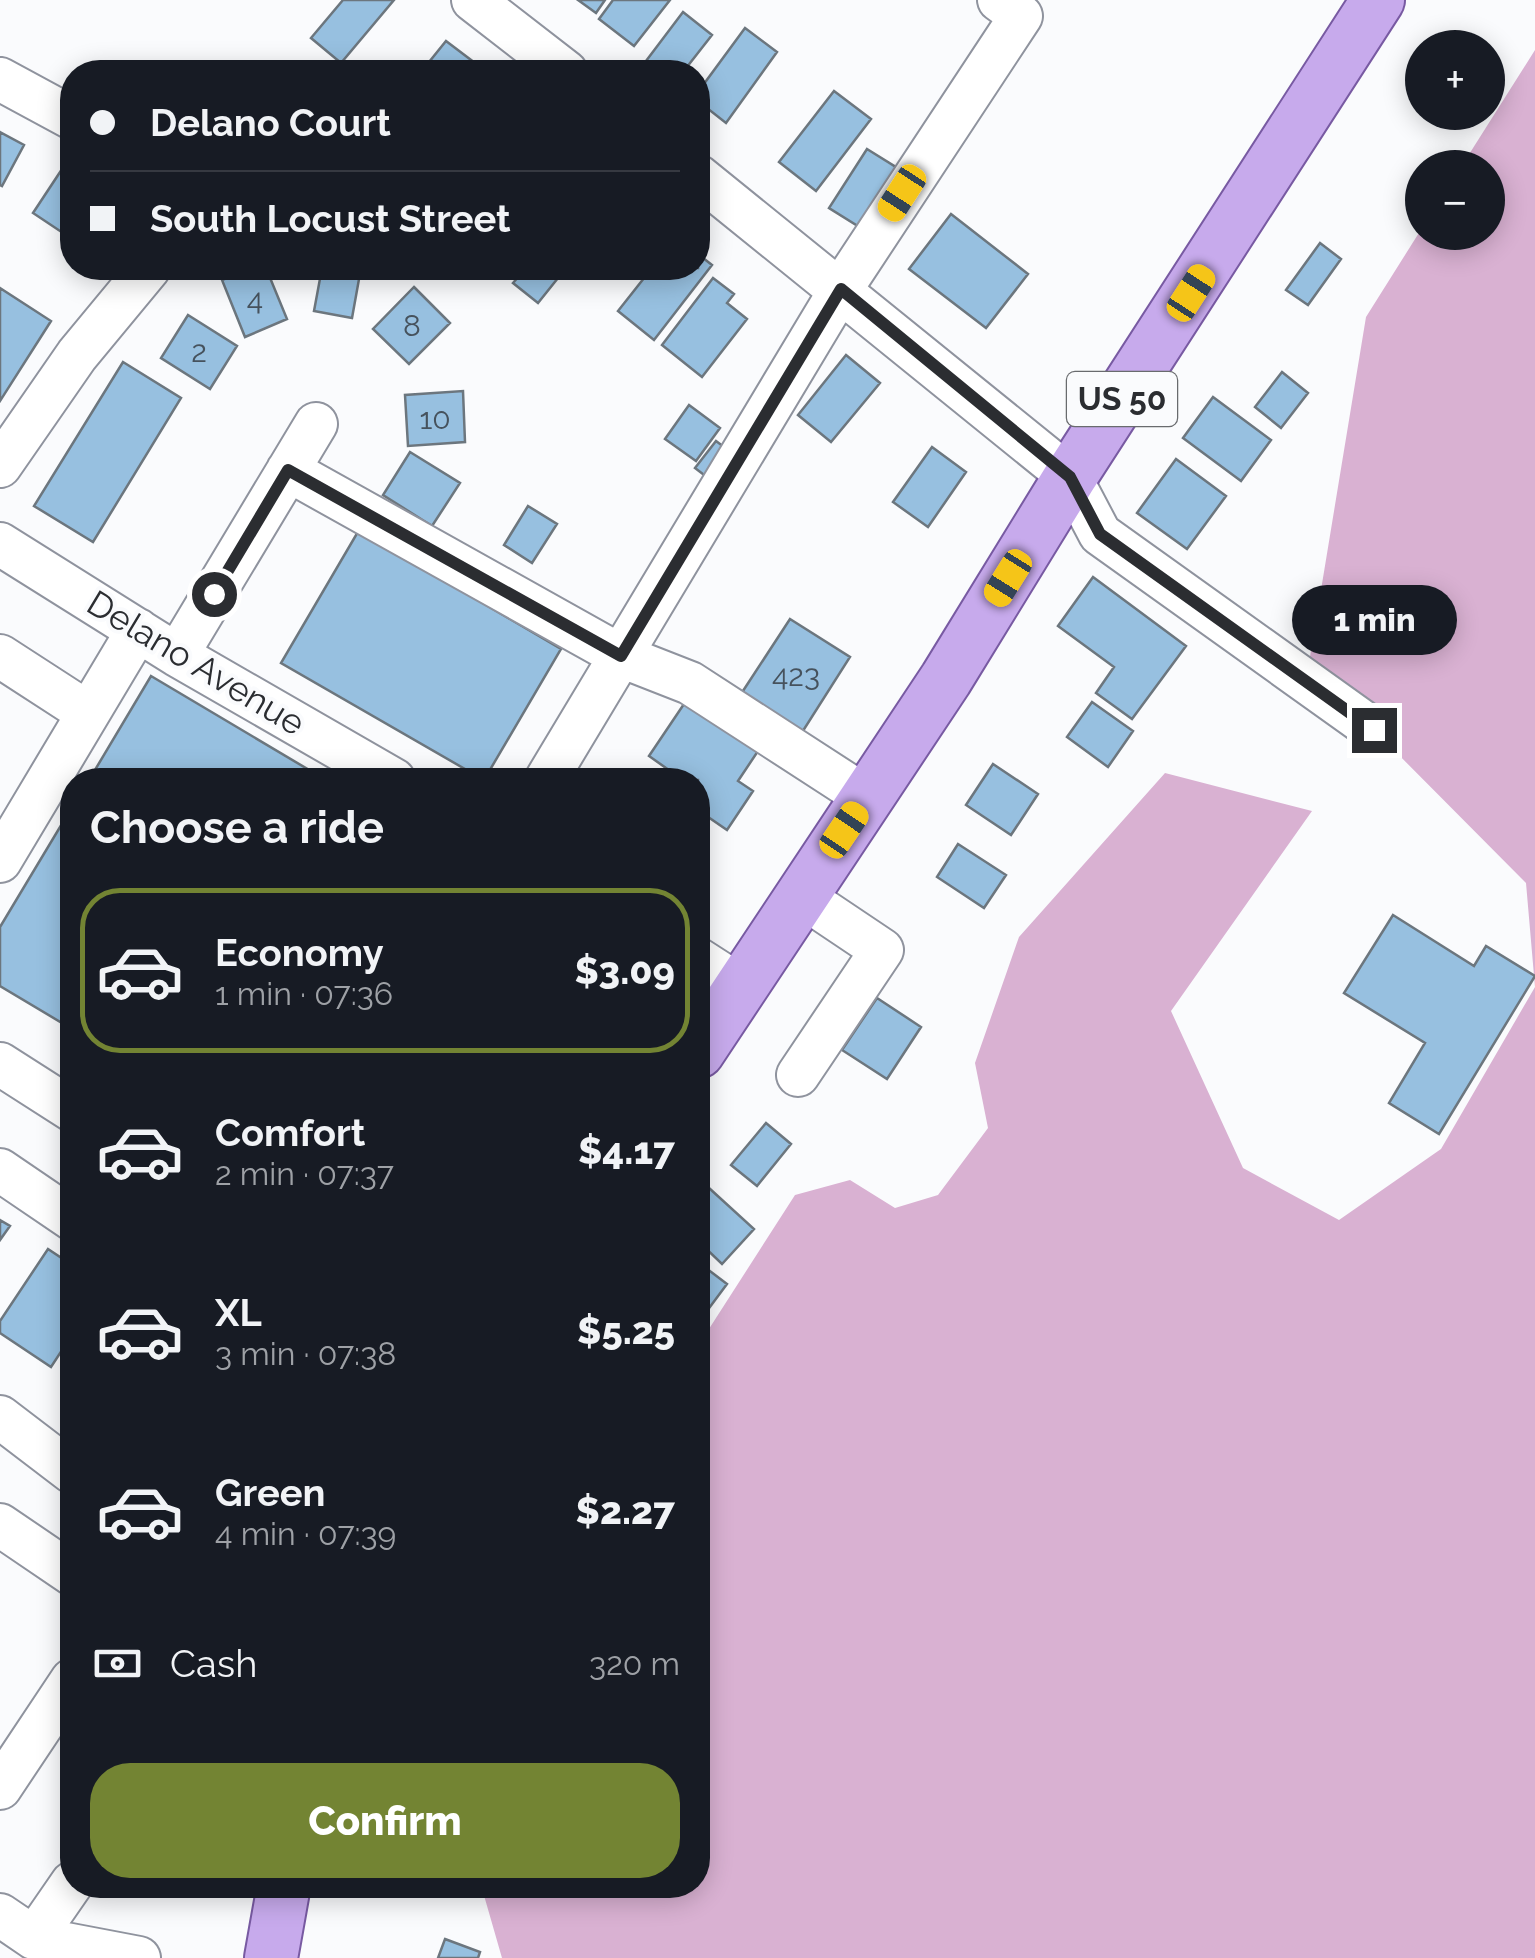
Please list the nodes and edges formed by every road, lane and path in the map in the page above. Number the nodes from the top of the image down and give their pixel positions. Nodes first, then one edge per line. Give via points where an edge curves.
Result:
1 (473, 0) edge
2 (1378, 0) edge
3 (1017, 5) edge
4 (550, 60) edge
5 (0, 79) edge
6 (60, 112) edge
7 (710, 185) edge
8 (139, 280) edge
9 (841, 289) junction
10 (316, 424) dead end
11 (0, 466) edge
12 (288, 470) junction
13 (1070, 477) junction
14 (0, 544) edge
15 (138, 630) junction
16 (177, 655) junction
17 (0, 656) edge
18 (621, 656) junction
19 (88, 712) junction
20 (1374, 730) dead end
21 (373, 768) edge
22 (553, 768) edge
23 (866, 797) junction
24 (0, 861) edge
25 (800, 895) junction
26 (719, 972) edge
27 (710, 1006) edge
28 (0, 1064) edge
29 (798, 1075) dead end
30 (60, 1102) edge
31 (0, 1170) edge
32 (60, 1211) edge
33 (0, 1417) edge
34 (60, 1463) edge
35 (0, 1525) edge
36 (60, 1566) edge
37 (60, 1698) edge
38 (0, 1788) edge
39 (60, 1892) edge
40 (282, 1898) edge
41 (17, 1926) edge
42 (139, 1958) edge
43 (271, 1958) edge

1 - 4 street
2 - 13 main road, US 50
3 - 9 street
5 - 6 street
7 - 9 street
8 - 11 street
9 - 13 street
9 - 18 street
10 - 12 street
12 - 16 street
12 - 18 street
13 - 20 street via 1100,534
13 - 23 main road, US 50
14 - 15 street, Delano Avenue
15 - 16 street, Delano Avenue
15 - 19 street
16 - 21 street, Delano Avenue
17 - 19 street
18 - 22 street
18 - 23 street via 690,683
19 - 24 street
23 - 25 main road, US 50
25 - 26 main road, US 50
25 - 29 street via 882,950
26 - 27 main road, US 50
28 - 30 street
31 - 32 street
33 - 34 street
35 - 36 street
37 - 38 street
39 - 41 street
40 - 43 main road
41 - 42 street

